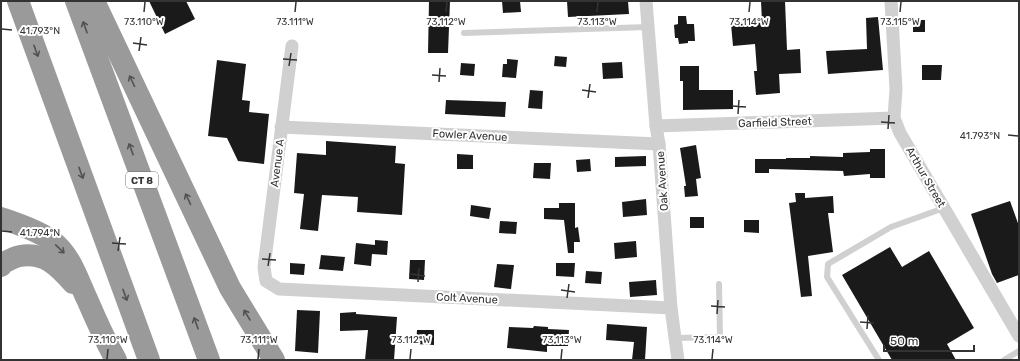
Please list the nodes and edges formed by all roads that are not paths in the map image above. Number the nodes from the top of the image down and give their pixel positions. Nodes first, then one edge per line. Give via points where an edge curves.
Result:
1 (18, 1) edge
2 (76, 1) edge
3 (94, 1) edge
4 (646, 1) edge
5 (891, 1) edge
6 (648, 27) junction
7 (464, 33) dead end
8 (292, 46) dead end
9 (894, 118) junction
10 (656, 126) junction
11 (281, 127) junction
12 (659, 144) junction
13 (944, 208) junction
14 (1, 218) edge
15 (1, 266) edge
16 (266, 281) joint
17 (719, 284) dead end
18 (86, 298) junction
19 (671, 308) junction
20 (1019, 336) edge
21 (675, 338) junction
22 (1019, 351) edge
23 (116, 360) edge
24 (149, 360) edge
25 (209, 360) edge
26 (274, 360) edge
27 (678, 360) edge
28 (879, 360) edge
29 (1004, 360) edge

1 -> 24 highway
25 -> 2 highway, CT 8
26 -> 3 highway via 230,288
4 - 6 street, Oak Avenue
5 - 9 street, Arthur Street via 896,89
6 - 7 lane
6 - 10 street, Oak Avenue
8 - 11 street, Avenue A
9 - 10 street, Garfield Street
9 - 13 street, Arthur Street via 900,133
10 - 12 street, Oak Avenue
11 - 12 street, Fowler Avenue
11 - 16 street, Avenue A via 264,267
12 - 19 street, Oak Avenue
13 - 20 street, Arthur Street
13 - 28 lane via 891,227 828,264 827,277
14 -> 18 highway via 51,240 74,268
15 - 18 highway via 19,256 38,255 54,263
16 - 19 street, Colt Avenue via 279,289
17 - 21 lane via 720,337
18 - 23 highway
19 - 21 street, Oak Avenue
21 - 27 street, Oak Avenue
22 - 29 lane

